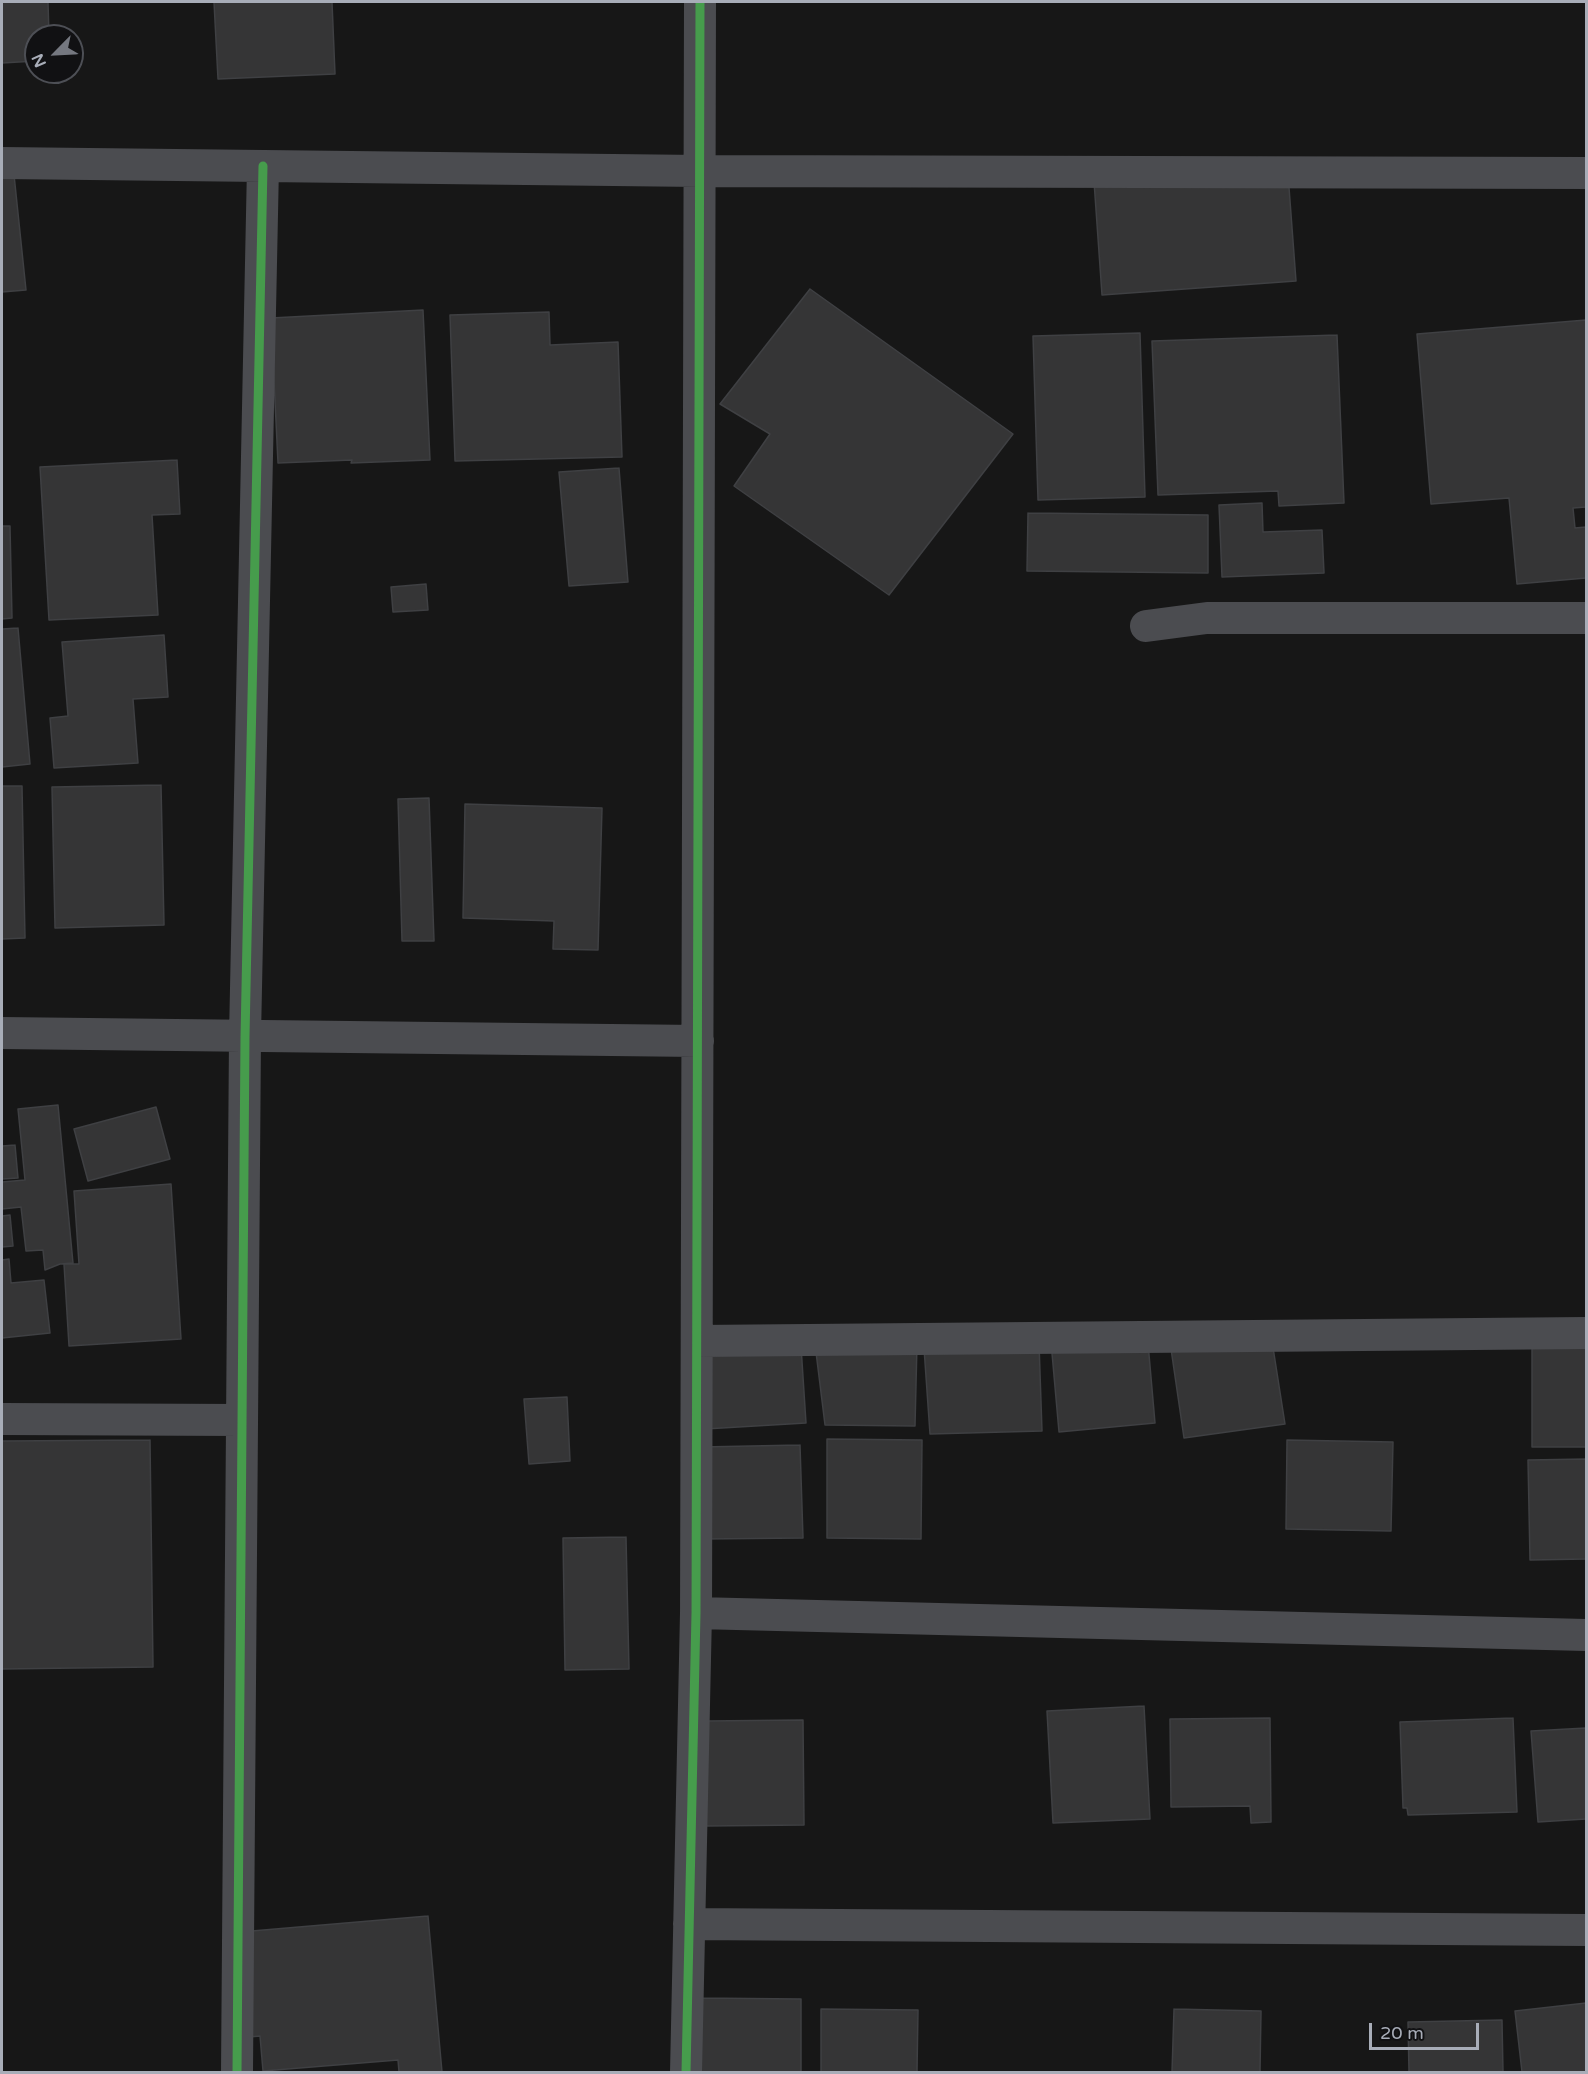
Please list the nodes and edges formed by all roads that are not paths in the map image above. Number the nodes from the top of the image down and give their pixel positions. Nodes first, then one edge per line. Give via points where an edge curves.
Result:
1 (700, 2) edge
2 (2, 163) edge
3 (263, 166) junction
4 (700, 171) junction
5 (1587, 173) edge
6 (1587, 618) edge
7 (1146, 626) dead end
8 (2, 1033) edge
9 (245, 1036) junction
10 (698, 1041) junction
11 (1587, 1333) edge
12 (697, 1341) junction
13 (2, 1419) edge
14 (242, 1420) junction
15 (696, 1613) junction
16 (1587, 1635) edge
17 (689, 1923) junction
18 (1587, 1930) edge
19 (237, 2073) edge
20 (686, 2073) edge

1 - 4 street
2 - 3 street
3 - 4 street
3 - 9 street
4 - 5 street
4 - 10 street
6 - 7 street via 1207,618
8 - 9 street
9 - 10 street
9 - 14 street
10 - 12 street
11 - 12 street
12 - 15 street
13 - 14 street
14 - 19 street
15 - 16 street
15 - 17 street
17 - 18 street
17 - 20 street

